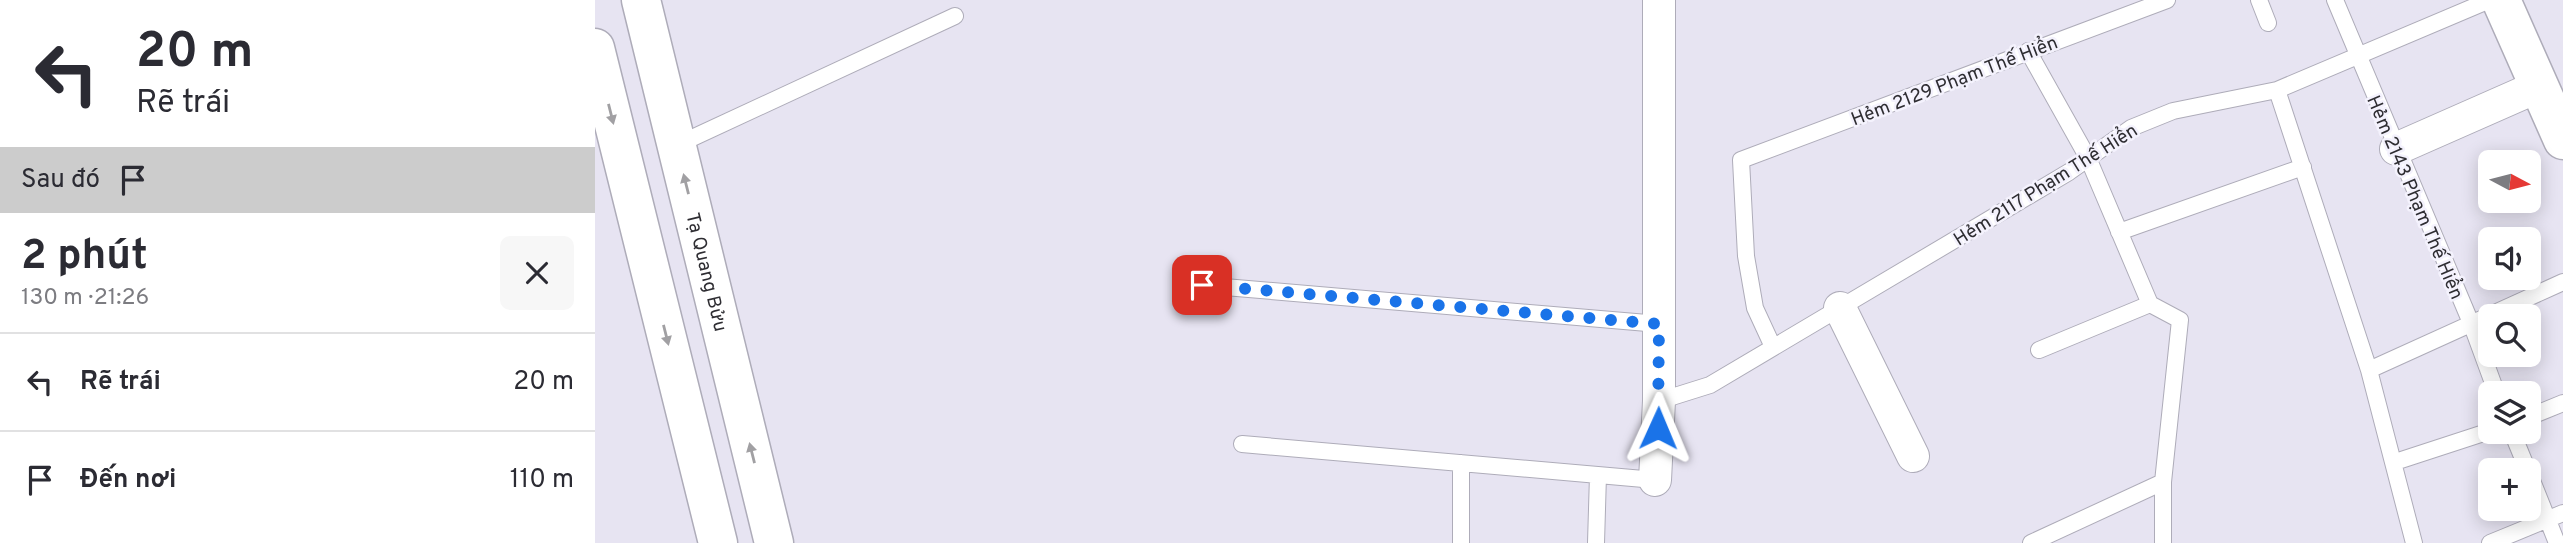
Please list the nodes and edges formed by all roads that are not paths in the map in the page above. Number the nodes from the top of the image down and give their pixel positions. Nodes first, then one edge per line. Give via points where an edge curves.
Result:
1 (641, 0) edge
2 (1659, 0) edge
3 (2167, 0) edge
4 (2259, 0) edge
5 (2335, 0) edge
6 (2490, 0) edge
7 (2501, 0) edge
8 (954, 16) dead end
9 (2268, 23) dead end
10 (595, 48) edge
11 (2028, 51) junction
12 (2356, 56) junction
13 (2277, 90) junction
14 (2554, 114) edge
15 (677, 145) junction
16 (2396, 149) junction
17 (2088, 158) junction
18 (2303, 167) junction
19 (2119, 232) junction
20 (2563, 282) edge
21 (1202, 285) dead end
22 (2150, 304) junction
23 (1840, 308) junction
24 (2471, 323) junction
25 (1659, 324) junction
26 (1773, 347) junction
27 (2039, 350) dead end
28 (2369, 370) junction
29 (2492, 381) edge
30 (1659, 401) junction
31 (2563, 403) edge
32 (2541, 412) edge
33 (2478, 435) edge
34 (1242, 444) dead end
35 (1913, 456) dead end
36 (2395, 462) junction
37 (1461, 463) junction
38 (1598, 475) junction
39 (1655, 480) joint
40 (2163, 482) junction
41 (761, 490) junction
42 (2541, 493) edge
43 (2555, 516) edge
44 (714, 526) edge
45 (774, 543) edge
46 (1461, 543) edge
47 (1596, 543) edge
48 (2031, 543) edge
49 (2163, 543) edge
50 (2414, 543) edge
51 (2490, 543) edge
52 (2557, 543) edge

1 - 15 street, Tạ Quang Bửu
2 - 25 street
3 - 11 lane, Hẻm 2129 Phạm Thế Hiển
4 - 9 lane
5 - 12 lane, Hẻm 2143 Phạm Thế Hiển
6 - 12 lane, Hẻm 2117 Phạm Thế Hiển
7 - 14 street
8 - 15 lane
10 -> 44 street
11 - 17 lane
11 - 26 lane, Hẻm 2129 Phạm Thế Hiển via 1741,160 1755,308
12 - 13 lane, Hẻm 2117 Phạm Thế Hiển
12 - 16 lane, Hẻm 2143 Phạm Thế Hiển
13 - 17 lane, Hẻm 2117 Phạm Thế Hiển via 2173,111 2131,128
13 - 18 lane
14 - 16 street
41 -> 15 street, Tạ Quang Bửu
16 - 24 lane, Hẻm 2143 Phạm Thế Hiển
17 - 19 lane
17 - 23 lane, Hẻm 2117 Phạm Thế Hiển
18 - 19 lane
18 - 28 lane
19 - 22 lane
20 - 24 lane
21 - 25 lane
22 - 27 lane
22 - 40 lane via 2180,320
23 - 26 lane, Hẻm 2117 Phạm Thế Hiển
23 - 35 street
24 - 28 lane
24 - 29 lane, Hẻm 2143 Phạm Thế Hiển
25 - 30 street
26 - 30 lane, Hẻm 2117 Phạm Thế Hiển via 1710,385
28 - 36 lane
30 - 39 street
31 - 32 lane
33 - 36 lane
34 - 37 lane
36 - 50 lane
37 - 38 lane
37 - 46 lane
38 - 39 lane
38 - 47 lane
40 - 48 lane
40 - 49 lane
41 - 44 street
41 - 45 street, Tạ Quang Bửu
42 - 43 lane
43 - 51 lane
43 - 52 lane

